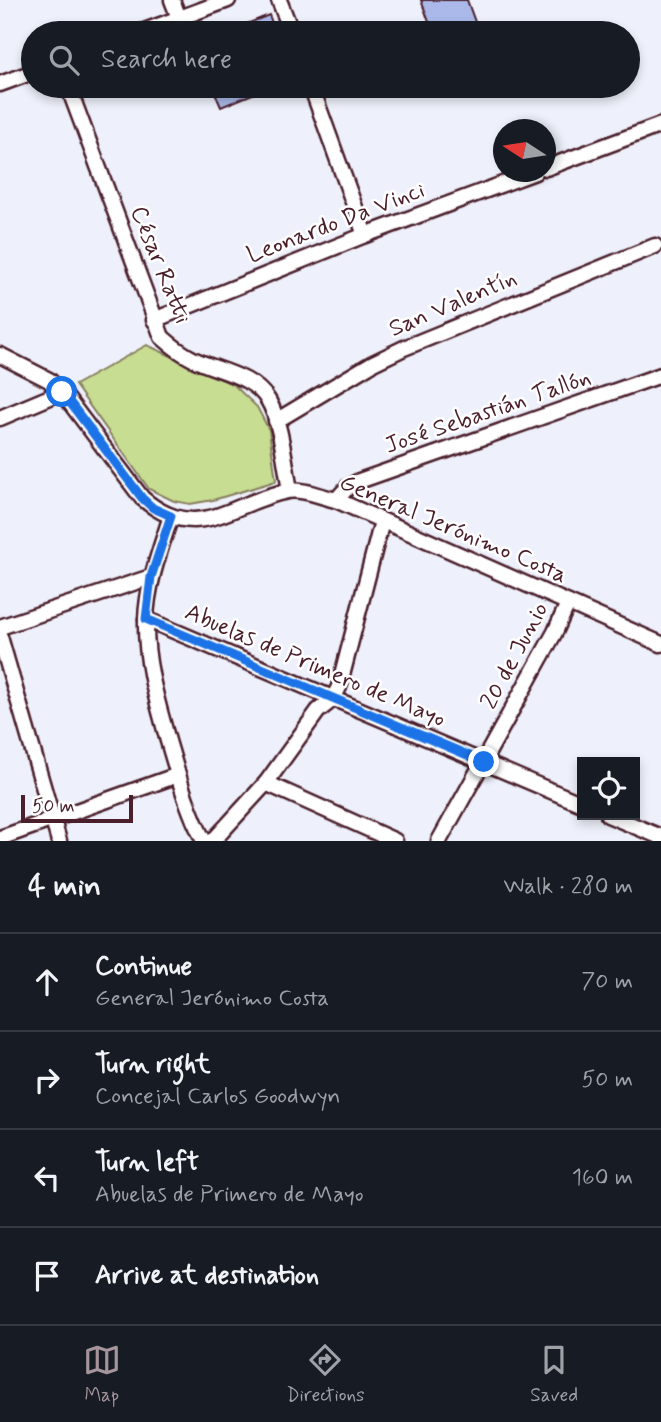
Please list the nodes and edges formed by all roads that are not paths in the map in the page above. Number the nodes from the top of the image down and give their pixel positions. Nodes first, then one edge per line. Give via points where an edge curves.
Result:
1 (172, 0) edge
2 (228, 0) edge
3 (279, 0) edge
4 (179, 18) junction
5 (171, 21) edge
6 (287, 21) edge
7 (21, 77) edge
8 (0, 85) edge
9 (72, 98) edge
10 (315, 98) edge
11 (661, 125) edge
12 (556, 164) edge
13 (508, 182) edge
14 (366, 235) junction
15 (655, 246) dead end
16 (154, 320) junction
17 (0, 355) edge
18 (661, 375) edge
19 (62, 392) junction
20 (0, 418) edge
21 (276, 421) junction
22 (290, 490) junction
23 (336, 500) junction
24 (171, 516) junction
25 (382, 521) junction
26 (151, 577) junction
27 (568, 603) junction
28 (146, 619) junction
29 (0, 627) edge
30 (0, 637) edge
31 (661, 645) edge
32 (333, 699) junction
33 (484, 762) junction
34 (178, 775) junction
35 (266, 783) junction
36 (577, 802) edge
37 (52, 818) junction
38 (620, 820) edge
39 (661, 837) edge
40 (0, 838) edge
41 (59, 841) edge
42 (204, 841) edge
43 (213, 841) edge
44 (395, 841) edge
45 (439, 841) edge

1 - 4 street
2 - 4 street
3 - 6 street
4 - 5 street
7 - 8 street
9 - 16 street, César Ratti
10 - 14 street
11 - 12 street
13 - 14 street, Leonardo Da Vinci
14 - 16 street, Leonardo Da Vinci
15 - 21 street, San Valentín via 404,348
16 - 21 street, César Ratti via 162,337 177,351 258,389
17 - 19 street via 49,380
18 - 23 street, José Sebastián Tallón via 359,481
19 - 20 street
19 - 24 street via 142,498
21 - 22 street, César Ratti
22 - 23 street, General Jerónimo Costa
22 - 24 street via 206,520
23 - 25 street, General Jerónimo Costa
24 - 26 street
25 - 27 street, General Jerónimo Costa
25 - 32 street
26 - 28 street
26 - 29 street
27 - 31 street, General Jerónimo Costa
27 - 33 street, 20 de Junio
28 - 32 street, Abuelas de Primero de Mayo
28 - 34 street via 152,681
30 - 37 street
32 - 33 street, Abuelas de Primero de Mayo
32 - 35 street via 318,711
33 - 36 street, Abuelas de Primero de Mayo
33 - 45 street, 20 de Junio
34 - 37 street
34 - 42 street
35 - 43 street
35 - 44 street
37 - 40 street
37 - 41 street
38 - 39 street

